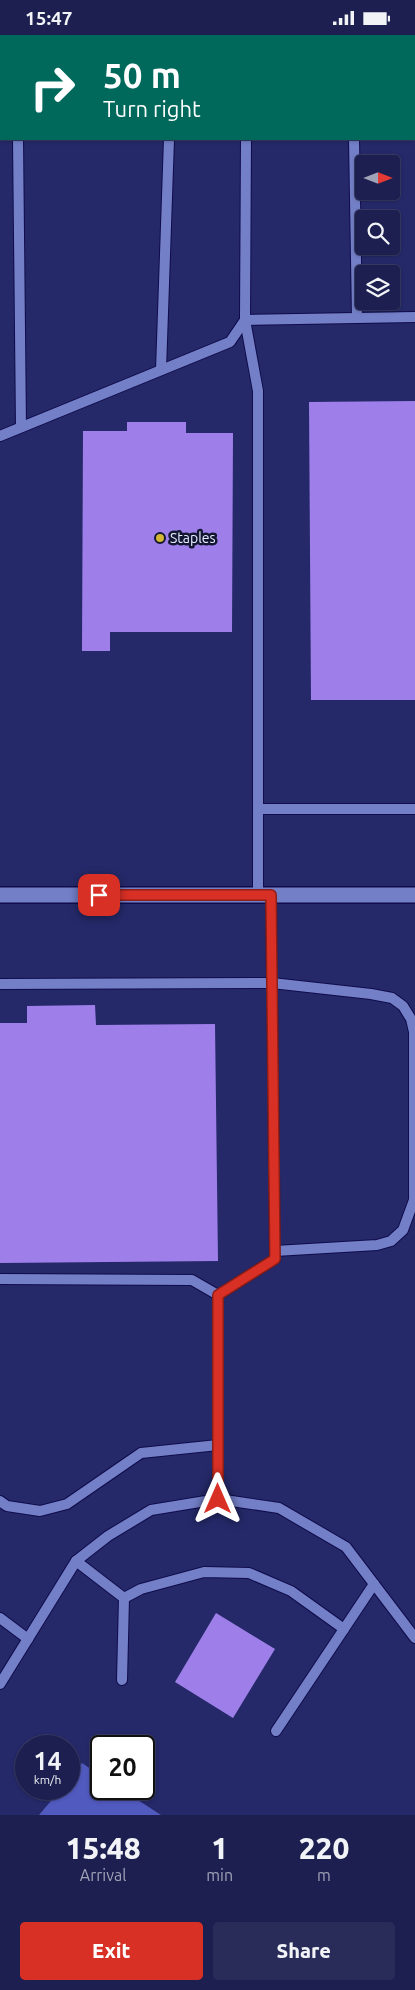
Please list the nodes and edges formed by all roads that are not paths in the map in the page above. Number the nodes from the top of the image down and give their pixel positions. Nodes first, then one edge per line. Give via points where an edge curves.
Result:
1 (18, 140) edge
2 (169, 140) edge
3 (246, 140) edge
4 (354, 140) edge
5 (415, 317) edge
6 (357, 318) junction
7 (245, 320) junction
8 (161, 370) junction
9 (21, 427) junction
10 (0, 436) edge
11 (258, 809) junction
12 (415, 809) edge
13 (0, 895) edge
14 (264, 895) junction
15 (415, 895) edge
16 (0, 983) edge
17 (272, 983) junction
18 (275, 1251) junction
19 (0, 1279) edge
20 (218, 1295) junction
21 (218, 1445) junction
22 (218, 1499) junction
23 (0, 1501) edge
24 (76, 1561) junction
25 (374, 1585) junction
26 (124, 1598) junction
27 (0, 1618) edge
28 (344, 1629) junction
29 (415, 1638) edge
30 (28, 1639) junction
31 (122, 1680) dead end
32 (0, 1684) edge
33 (276, 1731) dead end

1 - 9 lane
2 - 8 lane
3 - 7 lane
4 - 6 lane
5 - 6 lane
6 - 7 lane
7 - 8 lane via 230,342
7 - 11 lane via 258,391
8 - 9 lane
9 - 10 lane
11 - 12 lane
11 - 14 lane
13 - 14 street
14 - 15 street
14 - 17 lane
16 - 17 lane
17 - 18 lane
17 - 18 lane via 392,998 403,1006 414,1032 414,1200 403,1230 391,1241 377,1245
18 - 20 lane via 275,1259
19 - 20 lane via 192,1281
20 - 21 lane
21 - 22 lane
21 - 23 lane via 141,1453 67,1503 40,1511 7,1506
22 - 24 lane via 151,1510 108,1536
22 - 25 lane via 279,1508 346,1547
24 - 26 lane
24 - 30 lane
25 - 28 lane
25 - 29 lane
26 - 28 lane via 141,1589 204,1572 249,1573 291,1591
26 - 31 lane
27 - 30 lane
28 - 33 lane
30 - 32 lane

